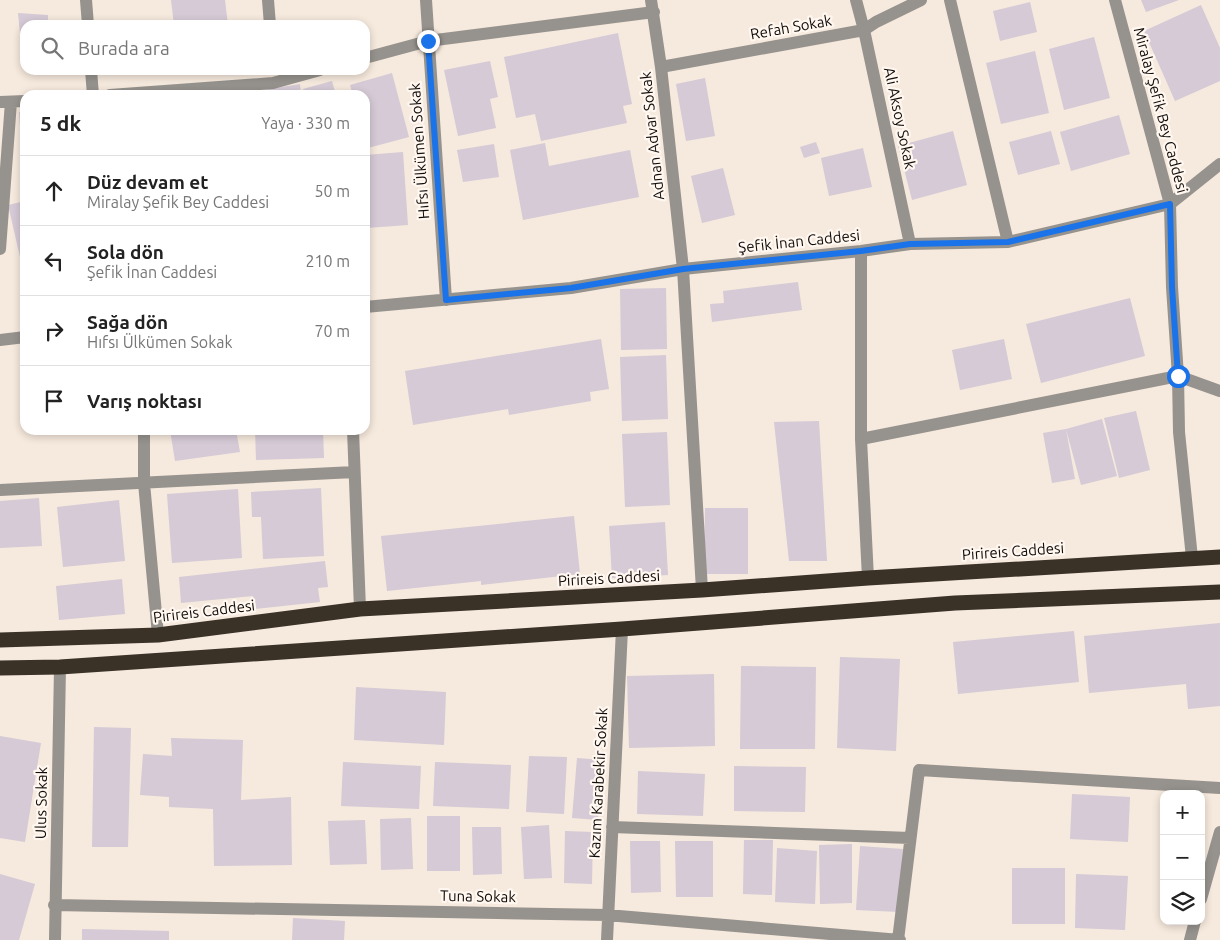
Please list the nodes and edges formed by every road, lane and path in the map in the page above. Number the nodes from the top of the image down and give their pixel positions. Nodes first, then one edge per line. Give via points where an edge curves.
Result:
1 (86, 0) edge
2 (268, 0) edge
3 (426, 0) edge
4 (856, 0) edge
5 (921, 0) edge
6 (950, 0) edge
7 (1115, 0) edge
8 (653, 6) edge
9 (88, 20) edge
10 (270, 20) edge
11 (864, 30) junction
12 (428, 41) junction
13 (370, 57) edge
14 (661, 67) junction
15 (91, 75) edge
16 (273, 76) edge
17 (93, 90) edge
18 (153, 90) edge
19 (20, 101) edge
20 (5, 102) edge
21 (1220, 164) edge
22 (1170, 204) junction
23 (1008, 242) junction
24 (910, 244) junction
25 (0, 249) edge
26 (861, 251) junction
27 (683, 269) junction
28 (446, 300) junction
29 (370, 307) edge
30 (20, 338) edge
31 (0, 340) edge
32 (1178, 376) junction
33 (1220, 391) edge
34 (144, 435) edge
35 (353, 435) edge
36 (861, 439) junction
37 (354, 472) junction
38 (144, 483) junction
39 (0, 490) edge
40 (1220, 556) edge
41 (1192, 558) junction
42 (868, 578) junction
43 (702, 590) junction
44 (1220, 592) edge
45 (360, 609) junction
46 (622, 629) junction
47 (158, 635) junction
48 (0, 640) edge
49 (60, 666) junction
50 (0, 668) edge
51 (1220, 788) edge
52 (612, 827) junction
53 (1220, 832) edge
54 (910, 838) junction
55 (1205, 885) edge
56 (54, 906) junction
57 (607, 915) junction
58 (1194, 925) edge
59 (54, 940) edge
60 (607, 940) edge
61 (899, 940) edge
62 (1190, 940) edge

1 - 9 street
2 - 10 street
3 - 12 street, Hıfsı Ülkümen Sokak
4 - 11 street, Ali Aksoy Sokak
5 - 11 street, Refah Sokak
6 - 23 street
7 - 22 street, Miralay Şefik Bey Caddesi
8 - 12 street
8 - 14 street, Adnan Advar Sokak
11 - 14 street, Refah Sokak
11 - 24 street, Ali Aksoy Sokak
12 - 13 street
12 - 28 street, Hıfsı Ülkümen Sokak
14 - 27 street, Adnan Advar Sokak
15 - 17 street
16 - 18 street
19 - 20 street
20 - 25 street
21 - 22 street, Şefik İnan Caddesi
22 - 23 street, Şefik İnan Caddesi
22 - 32 street, Miralay Şefik Bey Caddesi
23 - 24 street, Şefik İnan Caddesi
24 - 26 street, Şefik İnan Caddesi
26 - 27 street, Şefik İnan Caddesi
26 - 36 street
27 - 28 street, Şefik İnan Caddesi via 571,288
27 - 43 street, Adnan Advar Sokak
28 - 29 street, Şefik İnan Caddesi
30 - 31 street
32 - 33 street
32 - 36 street
32 - 41 street, Miralay Şefik Bey Caddesi via 1179,432
34 - 38 street
35 - 37 street
36 - 42 street
37 - 38 street
37 - 45 street
38 - 39 street
38 - 47 street
40 - 41 highway, Pirireis Caddesi
41 - 42 highway, Pirireis Caddesi
42 - 43 highway, Pirireis Caddesi
43 - 45 highway, Pirireis Caddesi
44 - 46 highway via 956,603
45 - 47 highway, Pirireis Caddesi
46 - 49 highway
46 - 52 street, Kazım Karabekir Sokak
47 - 48 highway, Pirireis Caddesi
49 - 50 highway
49 - 56 street, Ulus Sokak
51 - 54 street via 919,770
52 - 54 street
52 - 57 street, Kazım Karabekir Sokak
53 - 55 street
54 - 61 street
56 - 57 street, Tuna Sokak
56 - 59 street, Ulus Sokak
57 - 60 street, Kazım Karabekir Sokak
57 - 61 street, Tuna Sokak
58 - 62 street

